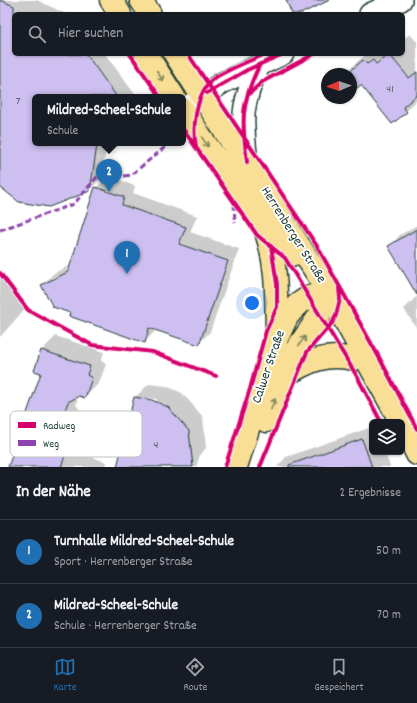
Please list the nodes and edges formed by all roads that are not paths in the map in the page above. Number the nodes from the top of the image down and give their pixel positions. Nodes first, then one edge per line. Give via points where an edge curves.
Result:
1 (110, 0) edge
2 (141, 0) edge
3 (401, 0) edge
4 (119, 12) edge
5 (149, 12) edge
6 (374, 12) edge
7 (147, 56) edge
8 (177, 56) edge
9 (278, 56) edge
10 (260, 64) junction
11 (172, 94) edge
12 (202, 96) junction
13 (186, 108) edge
14 (186, 115) edge
15 (247, 162) junction
16 (261, 219) junction
17 (323, 298) junction
18 (277, 338) junction
19 (354, 359) junction
20 (284, 376) junction
21 (386, 419) edge
22 (399, 419) edge
23 (405, 429) edge
24 (417, 454) edge
25 (404, 455) edge
26 (236, 467) edge
27 (249, 467) edge
28 (410, 467) edge

1 - 4 main road
2 - 5 main road
3 - 6 street
7 -> 11 main road
8 - 12 main road, Herrenberger Straße
9 - 10 street
10 - 12 street
10 - 15 street via 249,87 244,106
12 - 13 street
12 - 15 main road, Herrenberger Straße
14 -> 16 main road, Herrenberger Straße
15 - 17 main road, Herrenberger Straße
16 - 17 main road, Herrenberger Straße via 292,254
16 - 18 main road via 271,246 277,284
17 - 18 main road, Calwer Straße via 297,305
17 - 19 main road, Herrenberger Straße
20 -> 17 main road, Calwer Straße
17 - 22 main road, Herrenberger Straße
18 - 26 main road, Calwer Straße
19 - 20 main road via 328,356 302,365
19 - 21 main road, Herrenberger Straße
27 -> 20 main road, Calwer Straße
23 - 24 main road, Herrenberger Straße
25 - 28 main road

